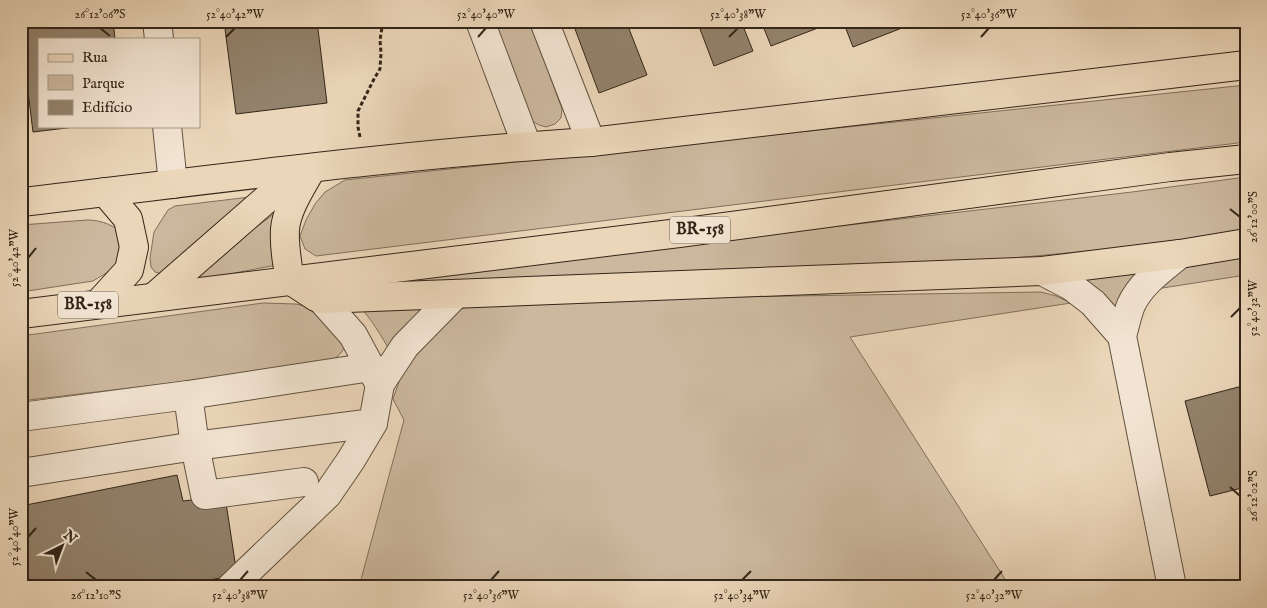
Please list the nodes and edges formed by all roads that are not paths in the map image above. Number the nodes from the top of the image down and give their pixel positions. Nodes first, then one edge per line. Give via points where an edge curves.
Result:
1 (157, 21) edge
2 (480, 21) edge
3 (544, 21) edge
4 (159, 38) edge
5 (1246, 65) edge
6 (167, 128) edge
7 (591, 142) junction
8 (527, 146) junction
9 (1246, 159) edge
10 (306, 168) junction
11 (173, 184) junction
12 (105, 192) junction
13 (21, 202) edge
14 (1246, 243) edge
15 (1180, 254) junction
16 (1042, 271) junction
17 (290, 280) junction
18 (456, 294) junction
19 (154, 297) junction
20 (321, 299) junction
21 (98, 304) junction
22 (21, 314) edge
23 (1122, 336) junction
24 (376, 376) junction
25 (188, 395) junction
26 (21, 416) edge
27 (373, 422) junction
28 (196, 446) junction
29 (21, 473) edge
30 (304, 482) dead end
31 (231, 587) edge
32 (1172, 587) edge

1 - 4 street
2 - 8 street
3 - 7 street
5 - 7 main road
6 - 11 street
7 - 8 main road
8 - 10 main road
9 - 17 main road, BR-158
10 - 11 main road
10 - 17 main road via 285,227 285,254
10 - 19 main road
11 - 12 main road
12 - 13 main road
12 - 21 main road via 128,219 134,247 129,270
14 - 15 main road
15 - 16 main road
15 - 23 street via 1141,289 1130,306
16 - 18 main road
16 - 23 street via 1071,286 1093,303
17 - 19 main road, BR-158
17 - 20 main road
18 - 20 main road
18 - 24 street
19 - 21 main road, BR-158
20 - 24 street via 353,335
21 - 22 main road, BR-158
23 - 32 street
24 - 25 street
24 - 27 street
25 - 26 street
25 - 28 street
27 - 28 street
27 - 31 street via 327,495
28 - 29 street
28 - 30 street via 205,495

